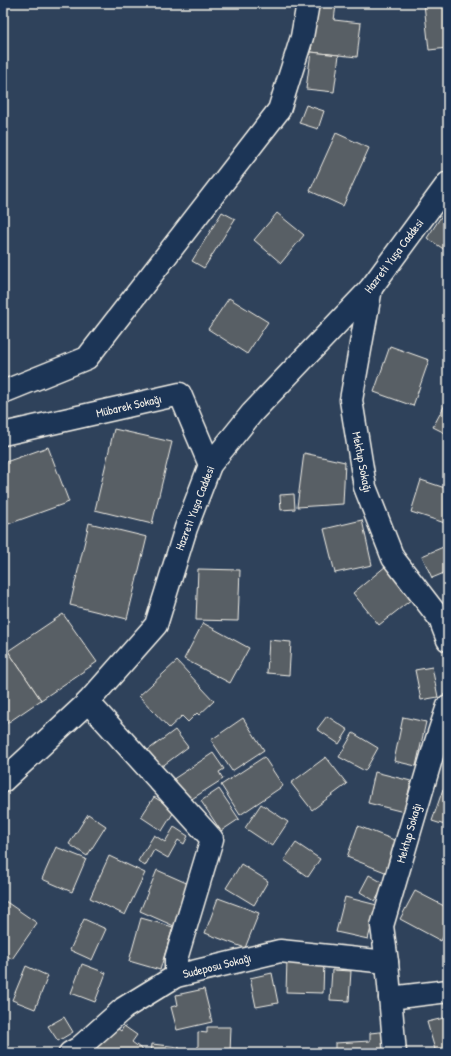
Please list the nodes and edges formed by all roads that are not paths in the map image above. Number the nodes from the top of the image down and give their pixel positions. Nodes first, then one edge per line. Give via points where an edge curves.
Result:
1 (308, 3) edge
2 (448, 183) edge
3 (371, 288) junction
4 (3, 392) edge
5 (3, 434) edge
6 (210, 465) junction
7 (448, 640) edge
8 (88, 702) junction
9 (448, 706) edge
10 (3, 781) edge
11 (387, 962) junction
12 (176, 976) junction
13 (448, 992) edge
14 (390, 998) junction
15 (70, 1053) edge
16 (395, 1053) edge

1 - 4 street via 302,37 279,110 87,358
2 - 3 street, Hazreti Yuşa Caddesi
3 - 6 street, Hazreti Yuşa Caddesi via 252,413
3 - 7 street, Mektup Sokağı via 351,400 365,487 393,558 440,619
5 - 6 street, Mübarek Sokağı via 180,394
6 - 8 street, Hazreti Yuşa Caddesi via 186,528 156,625
8 - 10 street, Hazreti Yuşa Caddesi
8 - 12 street via 212,839 176,959
9 - 11 street, Mektup Sokağı via 382,926
11 - 12 street, Sudeposu Sokağı via 280,951
11 - 14 street, Mektup Sokağı
12 - 15 street, Sudeposu Sokağı via 124,1008
13 - 14 street
14 - 16 street, Mektup Sokağı

